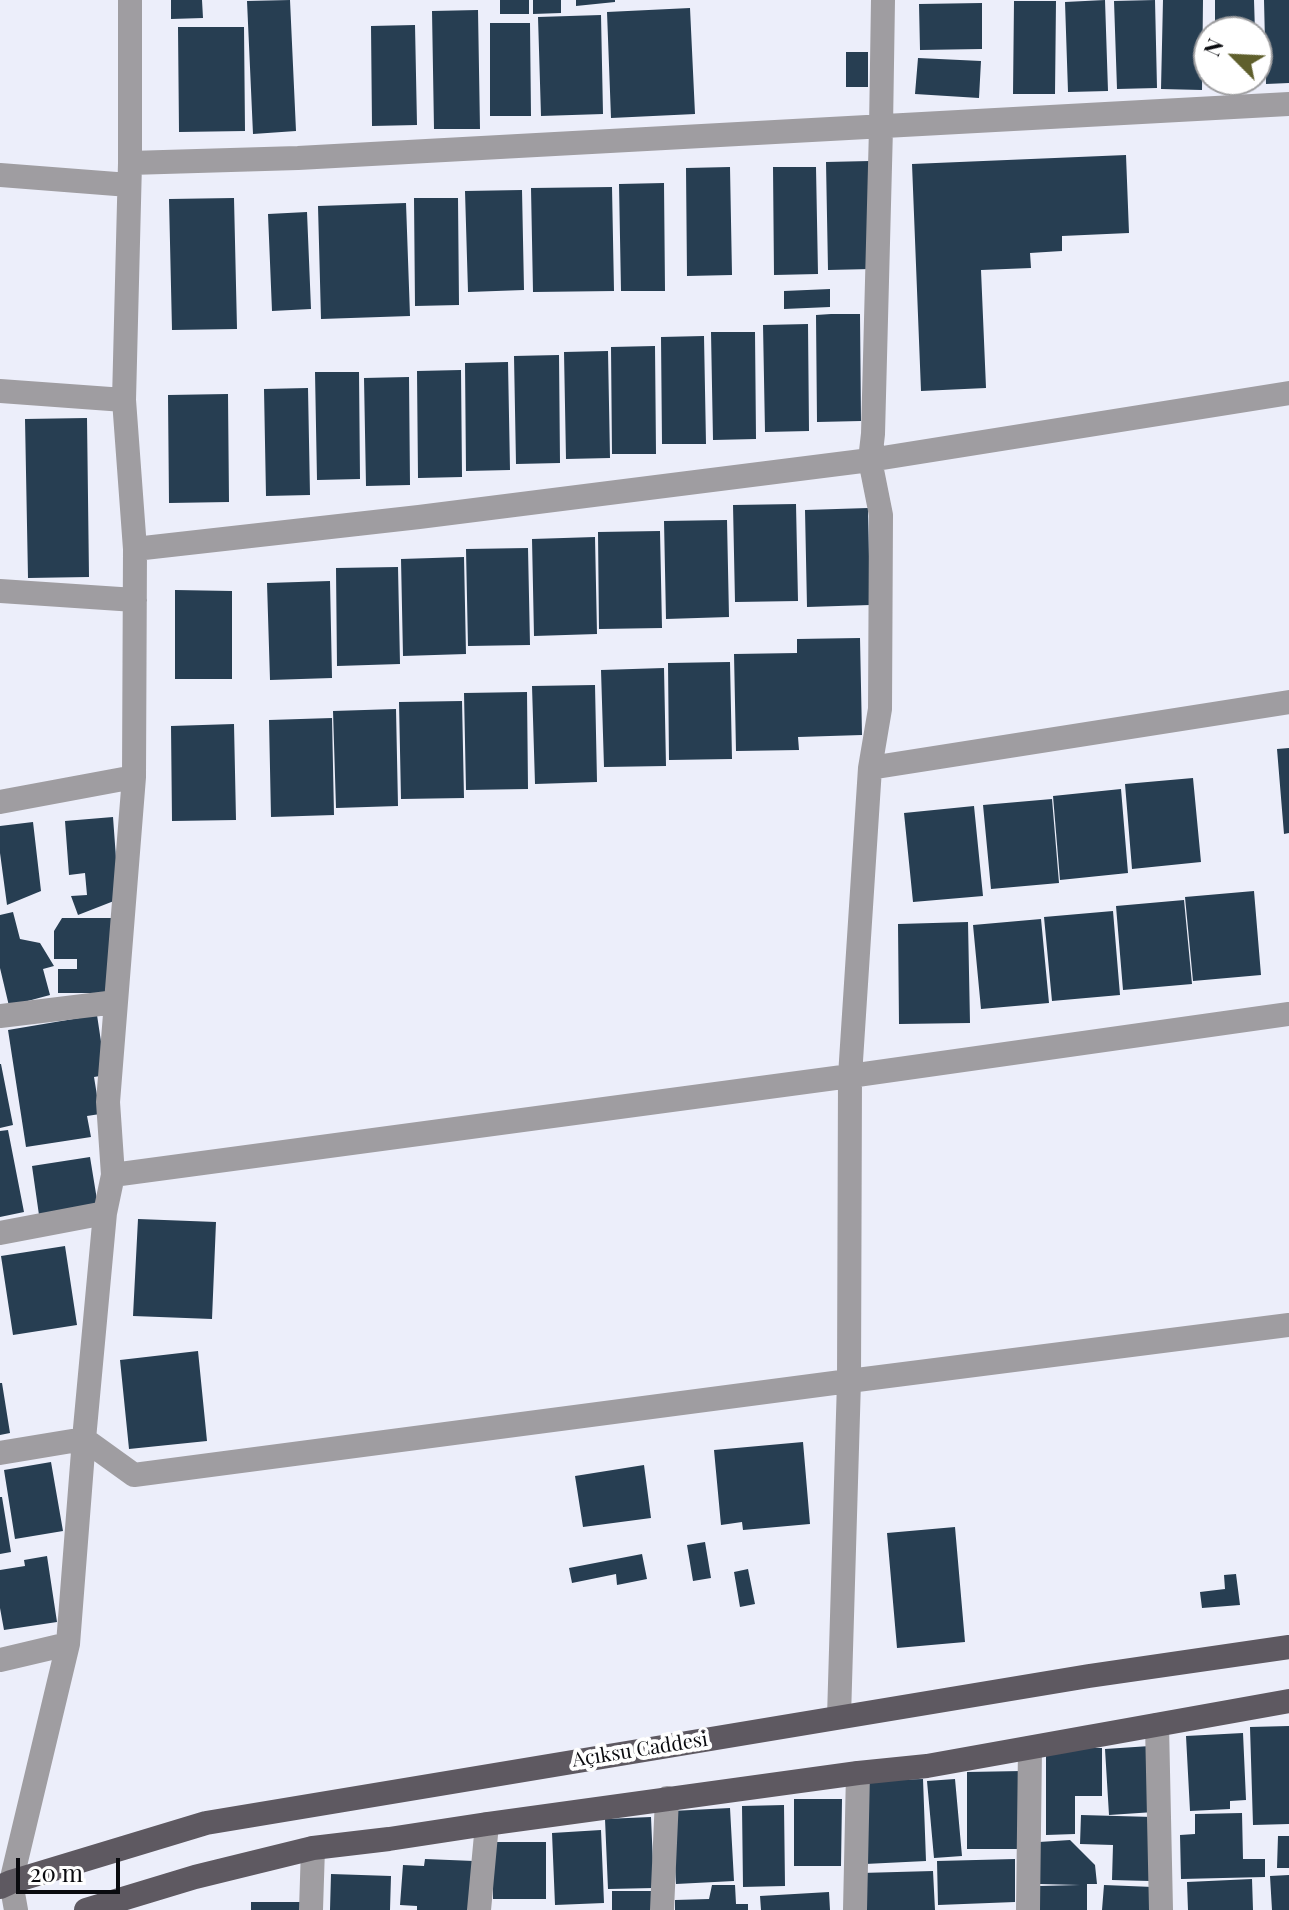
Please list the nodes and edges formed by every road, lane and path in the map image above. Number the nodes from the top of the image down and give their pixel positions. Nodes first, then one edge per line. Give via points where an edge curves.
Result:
1 (130, 0) edge
2 (883, 0) edge
3 (1289, 104) edge
4 (881, 128) junction
5 (130, 174) junction
6 (0, 175) edge
7 (0, 391) edge
8 (1289, 393) edge
9 (124, 400) junction
10 (870, 460) junction
11 (135, 549) junction
12 (0, 591) edge
13 (135, 600) junction
14 (1289, 702) edge
15 (870, 768) junction
16 (134, 777) junction
17 (0, 802) edge
18 (116, 1002) junction
19 (1289, 1014) edge
20 (0, 1016) edge
21 (850, 1076) junction
22 (113, 1175) junction
23 (105, 1213) junction
24 (0, 1233) edge
25 (1289, 1325) edge
26 (849, 1381) junction
27 (84, 1439) junction
28 (0, 1453) edge
29 (68, 1644) junction
30 (1289, 1647) edge
31 (0, 1660) edge
32 (1289, 1701) edge
33 (839, 1717) junction
34 (1157, 1725) junction
35 (1030, 1748) junction
36 (858, 1773) junction
37 (667, 1798) junction
38 (487, 1824) junction
39 (313, 1848) junction
40 (6, 1885) edge
41 (16, 1910) edge
42 (86, 1910) edge
43 (311, 1910) edge
44 (479, 1910) edge
45 (662, 1910) edge
46 (855, 1910) edge
47 (1028, 1910) edge
48 (1161, 1910) edge

1 - 5 street
2 - 4 street
3 - 4 street
4 - 5 street via 298,158
4 - 10 street
5 - 6 street
5 - 9 street
7 - 9 street
8 - 10 street
9 - 11 street
10 - 11 street
10 - 15 street via 881,515 880,709
11 - 13 street
12 - 13 street
13 - 16 street
14 - 15 street
15 - 21 street
16 - 17 street
16 - 18 street
18 - 20 street
18 - 22 street via 108,1102
19 - 21 street
21 - 22 street
21 - 26 street
22 - 23 street
23 - 24 street
23 - 27 street
25 - 26 street
26 - 27 street via 134,1475
26 - 33 street
27 - 28 street
27 - 29 street
29 - 31 street
29 - 40 street
30 - 33 main road, Açıksu Caddesi
32 - 34 main road
33 - 40 main road, Açıksu Caddesi via 206,1823
34 - 35 main road
34 - 48 street
35 - 36 main road
35 - 47 street
36 - 37 main road
36 - 46 street
37 - 38 main road
37 - 45 street
38 - 39 main road
38 - 44 street
39 - 42 main road
39 - 43 street
40 - 41 street

